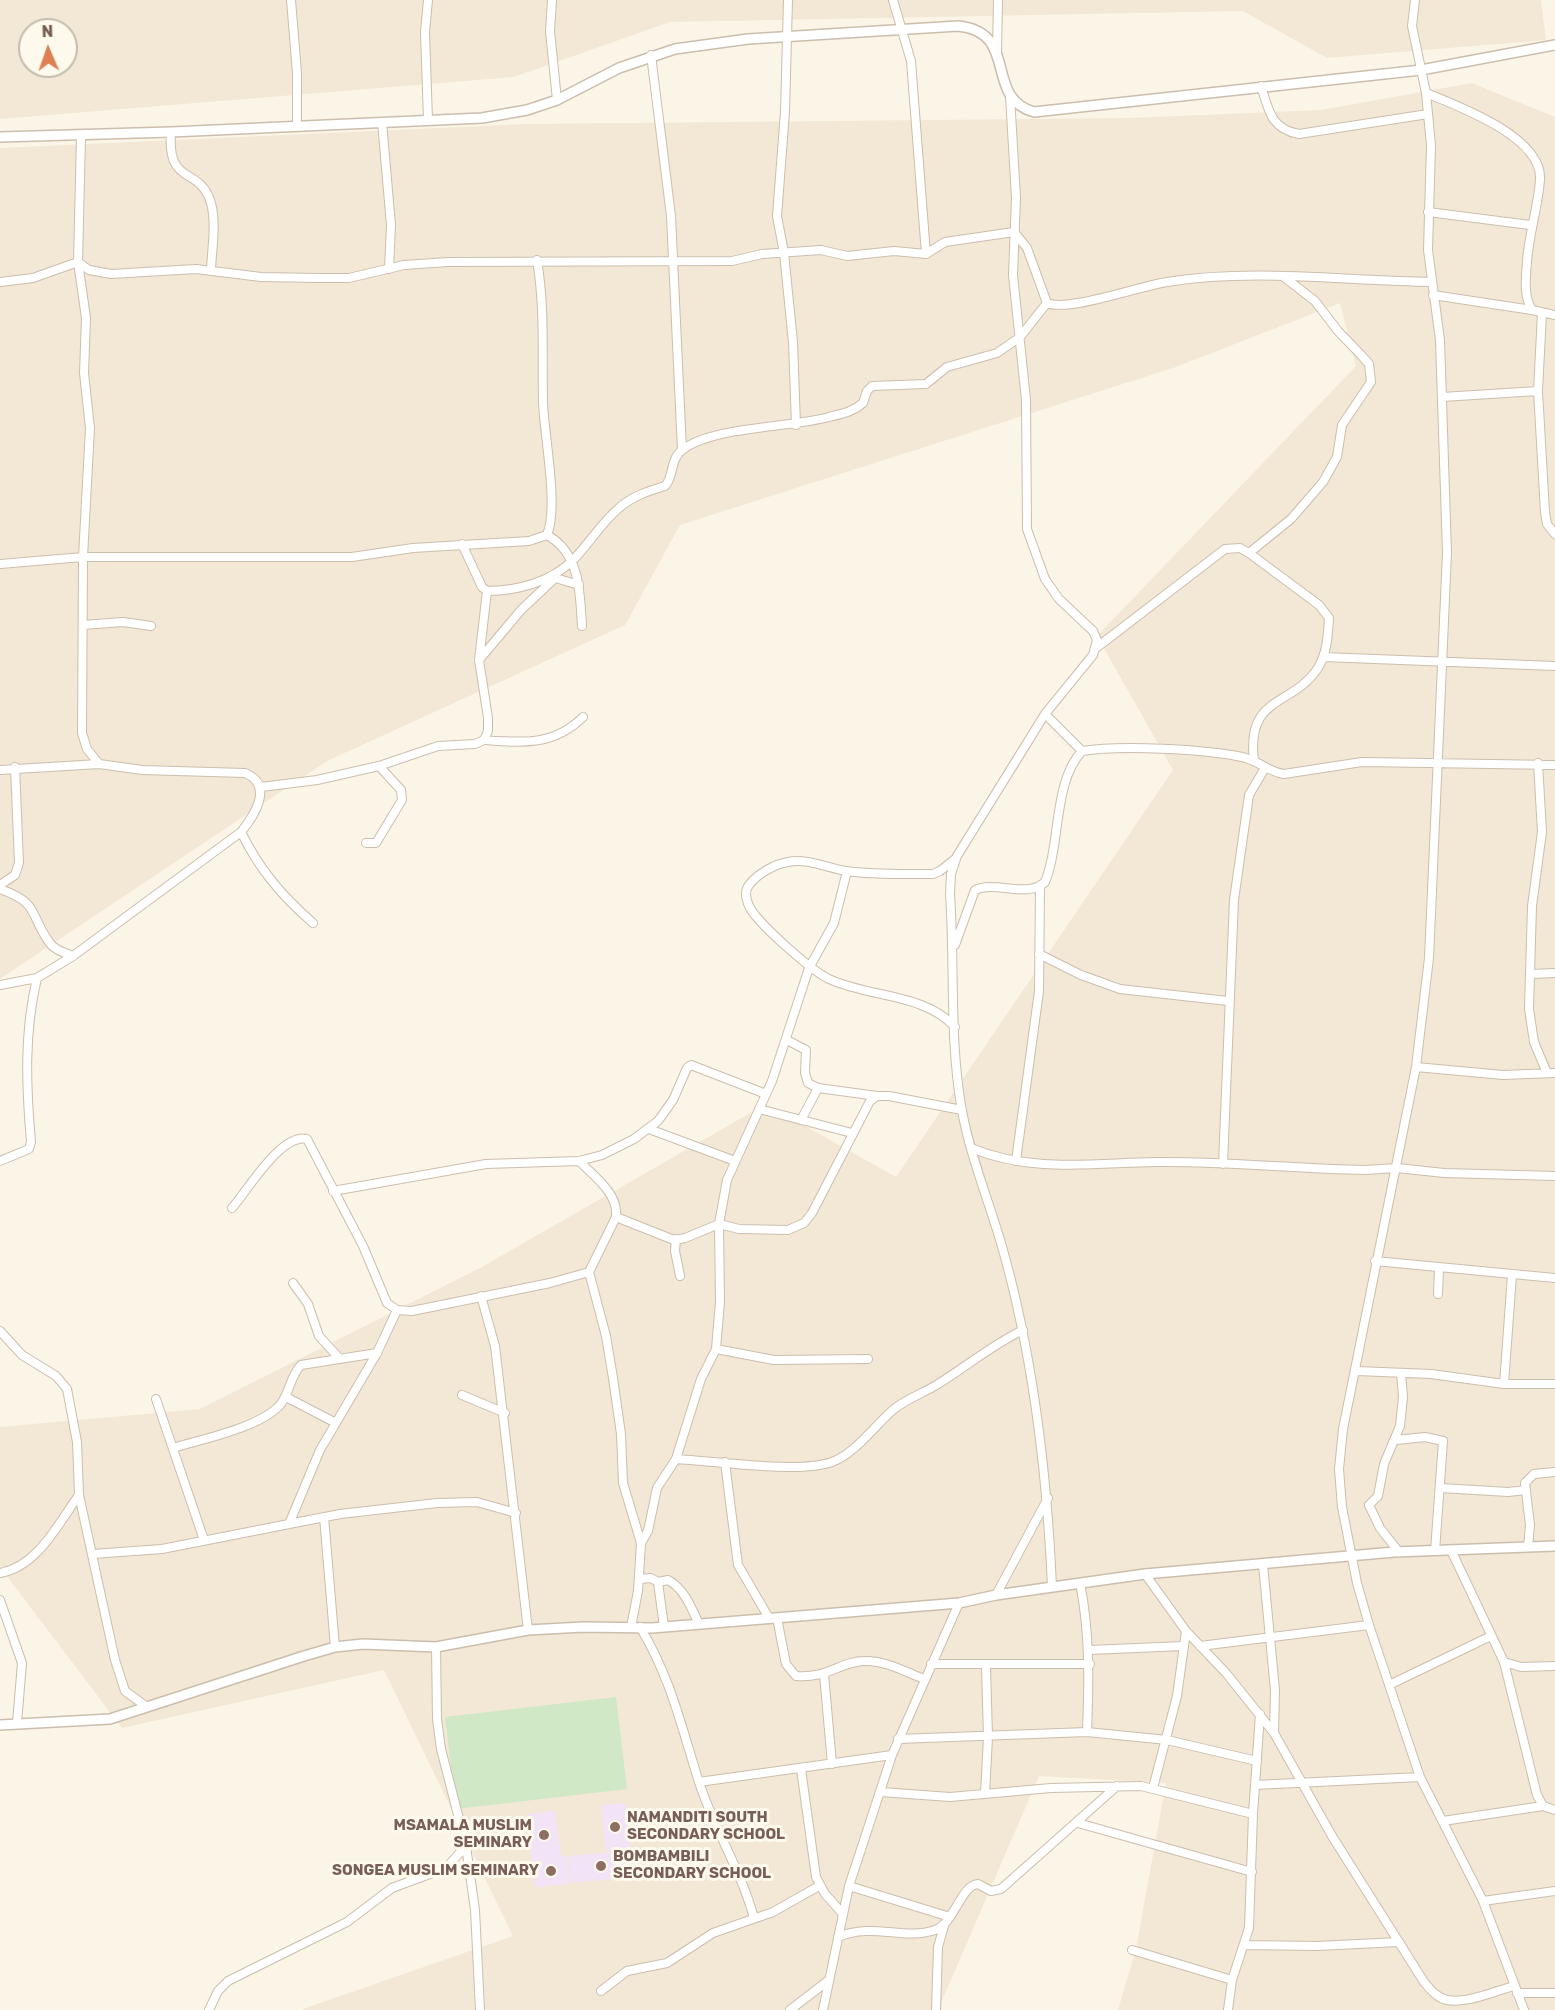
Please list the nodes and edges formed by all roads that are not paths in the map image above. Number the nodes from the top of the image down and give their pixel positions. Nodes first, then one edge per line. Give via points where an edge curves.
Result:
1 (291, 0) edge
2 (428, 0) edge
3 (552, 0) edge
4 (788, 0) edge
5 (893, 0) edge
6 (998, 0) edge
7 (1414, 0) edge
8 (904, 31) junction
9 (788, 38) junction
10 (1555, 45) edge
11 (997, 52) junction
12 (651, 55) junction
13 (1421, 70) junction
14 (1261, 86) junction
15 (1426, 93) junction
16 (1010, 96) junction
17 (557, 100) junction
18 (1428, 114) junction
19 (428, 120) junction
20 (382, 122) junction
21 (297, 125) junction
22 (171, 132) junction
23 (81, 136) junction
24 (0, 137) edge
25 (1428, 212) junction
26 (1530, 225) junction
27 (1014, 232) junction
28 (784, 253) junction
29 (926, 254) junction
30 (674, 259) junction
31 (537, 260) junction
32 (78, 262) junction
33 (211, 269) junction
34 (389, 269) junction
35 (1282, 276) junction
36 (0, 282) edge
37 (1432, 282) junction
38 (1433, 295) junction
39 (1047, 303) junction
40 (1532, 310) junction
41 (1542, 313) junction
42 (1555, 315) edge
43 (1037, 316) junction
44 (1018, 321) junction
45 (1020, 337) junction
46 (1538, 391) junction
47 (1442, 397) junction
48 (796, 425) junction
49 (682, 450) junction
50 (1555, 534) edge
51 (547, 535) junction
52 (462, 544) junction
53 (1249, 554) junction
54 (83, 557) junction
55 (572, 561) junction
56 (0, 564) edge
57 (553, 577) junction
58 (579, 585) junction
59 (487, 591) junction
60 (83, 625) junction
61 (151, 626) dead end
62 (582, 626) dead end
63 (1096, 648) junction
64 (1323, 657) junction
65 (479, 660) junction
66 (1443, 663) junction
67 (1555, 666) edge
68 (1045, 714) junction
69 (583, 717) dead end
70 (484, 740) junction
71 (1082, 751) junction
72 (1254, 760) junction
73 (1538, 763) junction
74 (99, 764) junction
75 (1438, 765) junction
76 (1555, 765) edge
77 (379, 766) junction
78 (15, 767) junction
79 (1265, 768) junction
80 (0, 770) edge
81 (261, 787) junction
82 (241, 832) junction
83 (366, 843) dead end
84 (957, 856) junction
85 (847, 871) junction
86 (1040, 886) junction
87 (0, 887) edge
88 (313, 923) dead end
89 (954, 948) junction
90 (1039, 954) junction
91 (73, 956) junction
92 (809, 968) junction
93 (1555, 973) edge
94 (1532, 974) junction
95 (37, 978) junction
96 (0, 985) edge
97 (1228, 1001) junction
98 (955, 1027) junction
99 (786, 1040) junction
100 (1416, 1067) junction
101 (1551, 1073) edge
102 (818, 1088) junction
103 (766, 1094) junction
104 (878, 1096) junction
105 (759, 1109) junction
106 (962, 1110) junction
107 (801, 1120) junction
108 (649, 1129) junction
109 (852, 1133) junction
110 (971, 1148) junction
111 (0, 1161) edge
112 (579, 1161) junction
113 (735, 1161) junction
114 (1016, 1161) junction
115 (1223, 1164) junction
116 (1397, 1168) junction
117 (1555, 1176) edge
118 (333, 1191) junction
119 (232, 1208) dead end
120 (616, 1217) junction
121 (719, 1224) junction
122 (676, 1239) junction
123 (1376, 1261) junction
124 (1439, 1269) junction
125 (589, 1272) junction
126 (1512, 1275) junction
127 (680, 1276) dead end
128 (1555, 1278) edge
129 (293, 1283) dead end
130 (1438, 1294) dead end
131 (481, 1296) junction
132 (397, 1310) junction
133 (1023, 1330) junction
134 (0, 1331) edge
135 (716, 1349) junction
136 (377, 1353) junction
137 (339, 1358) junction
138 (868, 1359) dead end
139 (1357, 1371) junction
140 (1401, 1373) junction
141 (1504, 1384) junction
142 (1555, 1384) edge
143 (462, 1395) dead end
144 (286, 1398) junction
145 (156, 1399) dead end
146 (504, 1413) junction
147 (336, 1422) junction
148 (1396, 1440) junction
149 (173, 1448) junction
150 (676, 1459) junction
151 (725, 1462) junction
152 (1555, 1472) edge
153 (1441, 1488) junction
154 (1526, 1490) junction
155 (79, 1495) junction
156 (1048, 1498) junction
157 (516, 1513) junction
158 (324, 1517) junction
159 (289, 1524) junction
160 (204, 1540) junction
161 (641, 1543) junction
162 (1555, 1546) edge
163 (1528, 1547) junction
164 (1451, 1550) junction
165 (1435, 1551) junction
166 (1399, 1552) junction
167 (93, 1554) junction
168 (1351, 1558) junction
169 (1263, 1565) junction
170 (0, 1574) edge
171 (1144, 1574) junction
172 (639, 1579) junction
173 (658, 1582) junction
174 (1080, 1583) junction
175 (1052, 1587) junction
176 (996, 1594) junction
177 (0, 1600) edge
178 (959, 1603) junction
179 (773, 1618) junction
180 (699, 1624) junction
181 (1369, 1625) junction
182 (636, 1627) junction
183 (664, 1627) junction
184 (528, 1630) junction
185 (1186, 1631) junction
186 (1491, 1636) junction
187 (1271, 1638) junction
188 (1184, 1646) junction
189 (1200, 1646) junction
190 (336, 1647) junction
191 (436, 1647) junction
192 (1089, 1650) junction
193 (1504, 1662) junction
194 (931, 1664) junction
195 (1090, 1664) junction
196 (986, 1666) junction
197 (1555, 1666) edge
198 (824, 1674) junction
199 (924, 1679) junction
200 (1389, 1685) junction
201 (147, 1707) junction
202 (1260, 1714) junction
203 (17, 1723) junction
204 (0, 1725) edge
205 (1087, 1732) junction
206 (1274, 1734) junction
207 (988, 1737) junction
208 (898, 1739) junction
209 (1167, 1740) junction
210 (892, 1755) junction
211 (1257, 1761) junction
212 (832, 1764) junction
213 (801, 1769) junction
214 (1420, 1777) junction
215 (699, 1782) junction
216 (1303, 1784) junction
217 (1255, 1785) junction
218 (1117, 1786) junction
219 (1153, 1788) junction
220 (881, 1792) junction
221 (985, 1794) junction
222 (1543, 1806) junction
223 (1555, 1810) edge
224 (1253, 1814) junction
225 (1443, 1821) junction
226 (1078, 1823) junction
227 (466, 1846) junction
228 (1252, 1872) junction
229 (819, 1886) junction
230 (849, 1886) junction
231 (1555, 1891) edge
232 (1483, 1901) junction
233 (843, 1914) junction
234 (950, 1917) junction
235 (753, 1918) junction
236 (944, 1926) junction
237 (838, 1937) junction
238 (1399, 1942) junction
239 (1244, 1945) junction
240 (1132, 1950) dead end
241 (829, 1980) junction
242 (1232, 1980) junction
243 (1515, 1990) junction
244 (601, 1991) dead end
245 (1555, 1992) edge
246 (1447, 2000) junction
247 (209, 2010) edge
248 (480, 2010) edge
249 (790, 2010) edge
250 (823, 2010) edge
251 (936, 2010) edge
252 (1228, 2010) edge
253 (1446, 2010) edge
254 (1524, 2010) edge

1 - 21 street
2 - 19 street
3 - 17 street via 550,31
4 - 9 street
5 - 8 street
6 - 11 street
7 - 13 street via 1412,26
8 - 9 street
8 - 11 street via 968,27 989,39
8 - 29 street via 911,61
9 - 12 street via 724,42
9 - 28 street via 777,203
10 - 13 street
11 - 16 street
12 - 17 street
12 - 30 street
13 - 14 street
13 - 15 street
14 - 16 street via 1053,112 1018,108
14 - 18 street via 1277,126 1299,134
15 - 18 street
15 - 26 street via 1474,112 1506,132 1538,164 1540,179
16 - 27 street
17 - 19 street via 482,118
18 - 25 street
19 - 20 street
20 - 21 street
20 - 34 street via 391,225
21 - 22 street
22 - 23 street
22 - 33 street via 174,165 199,184 210,199
23 - 24 street
23 - 32 street
25 - 26 street
25 - 37 street
26 - 40 street via 1525,291
27 - 29 street via 945,242
27 - 39 street via 1027,248
27 - 44 street
28 - 29 street via 820,250 847,256 894,251
28 - 30 street via 732,261
28 - 48 street via 794,342
30 - 31 street
30 - 49 street
31 - 34 street via 417,263
31 - 51 street via 543,305 543,404 551,512
32 - 33 street via 89,270 111,274
32 - 36 street via 33,278
32 - 54 street via 86,318 84,374 90,428
33 - 34 street via 261,277 319,278 349,278
35 - 37 street
35 - 39 street via 1176,280 1076,303
35 - 53 street via 1315,300 1338,332 1369,364 1371,382 1342,425 1337,456 1323,482 1291,519
37 - 38 street
38 - 40 street
38 - 47 street via 1440,340
39 - 43 street
40 - 41 street
41 - 42 street
41 - 46 street
43 - 44 street
43 - 45 street
44 - 45 street
45 - 48 street via 997,354 947,367 930,383 872,386 858,408
45 - 63 street via 1026,400 1027,529 1045,579 1059,599 1093,631
46 - 47 street
46 - 50 street via 1545,512 1547,524
47 - 66 street via 1447,553
48 - 49 street via 719,435
49 - 55 street via 674,459 668,483 619,507
51 - 52 street via 529,541
51 - 55 street via 564,547
52 - 54 street via 352,557
52 - 59 street
53 - 63 street via 1240,548 1225,549
53 - 64 street via 1325,610 1328,625
54 - 56 street
54 - 60 street
55 - 57 street
55 - 58 street
57 - 58 street
57 - 59 street
57 - 65 street
58 - 62 street
59 - 65 street
60 - 61 street via 123,622
60 - 74 street via 82,733 87,749
63 - 68 street
64 - 66 street
64 - 72 street via 1309,678 1259,717 1254,732
65 - 70 street via 488,718
66 - 67 street
66 - 75 street
68 - 71 street
68 - 84 street
69 - 70 street via 561,735 546,741
70 - 77 street via 438,746
71 - 72 street via 1191,752
71 - 86 street via 1067,777 1048,874
72 - 79 street
73 - 75 street
73 - 76 street
73 - 94 street via 1543,815 1532,906
74 - 78 street
74 - 81 street via 142,770 245,773
75 - 79 street via 1362,762 1284,774
75 - 100 street via 1429,958
77 - 81 street
77 - 83 street via 401,790 402,800 376,843
78 - 80 street
78 - 87 street via 19,863 15,875
79 - 97 street via 1249,795 1245,816 1234,900
81 - 82 street via 255,815
82 - 88 street via 260,868
82 - 91 street
84 - 85 street via 933,874
84 - 89 street via 950,894
85 - 92 street via 834,923
85 - 92 street via 788,862 773,867 748,885 745,895 750,907
86 - 89 street via 984,886 975,890
86 - 90 street
87 - 91 street via 28,903 49,942
89 - 98 street
90 - 97 street via 1120,989
90 - 114 street via 1035,1035
91 - 95 street
92 - 98 street via 830,980 935,1009
92 - 99 street
93 - 94 street
94 - 101 street via 1529,1025
95 - 96 street
95 - 111 street via 26,1046 32,1142 29,1149
97 - 115 street
98 - 106 street
99 - 102 street via 806,1050 806,1078
99 - 103 street
100 - 101 street via 1503,1075
100 - 116 street
102 - 104 street
102 - 107 street
103 - 105 street
103 - 108 street via 692,1065 673,1100
104 - 106 street
104 - 109 street via 863,1109
105 - 107 street
105 - 113 street
106 - 110 street
107 - 109 street
108 - 112 street via 602,1155
108 - 113 street
109 - 121 street via 834,1176 804,1223 788,1230 765,1232
110 - 114 street
110 - 133 street via 1004,1251
112 - 118 street via 486,1164
112 - 120 street via 614,1200
113 - 121 street via 727,1180
114 - 115 street via 1071,1166
115 - 116 street
116 - 117 street
116 - 123 street
118 - 119 street via 310,1142 294,1138 270,1158
118 - 132 street via 363,1246 387,1303
120 - 122 street
120 - 125 street
121 - 122 street
121 - 135 street
122 - 127 street
123 - 124 street
123 - 139 street
124 - 126 street
124 - 130 street
125 - 131 street
125 - 161 street via 610,1357 621,1434 623,1483
126 - 128 street
126 - 141 street
129 - 137 street via 308,1304 319,1336
131 - 132 street via 412,1311
131 - 146 street via 495,1346
132 - 136 street
133 - 151 street via 896,1407 850,1451 832,1462 778,1466
133 - 156 street
134 - 155 street via 21,1355 56,1376 67,1389 77,1442
135 - 138 street via 774,1360
135 - 150 street via 701,1379
136 - 137 street
136 - 147 street
137 - 144 street via 301,1365
139 - 140 street
139 - 168 street via 1343,1429 1339,1469
140 - 141 street
140 - 148 street via 1402,1410
141 - 142 street
143 - 146 street
144 - 147 street
144 - 149 street via 259,1420
145 - 149 street
146 - 157 street
147 - 159 street
148 - 153 street via 1441,1438
148 - 166 street via 1384,1464 1378,1496 1369,1505 1380,1528
149 - 160 street
150 - 151 street
150 - 161 street via 657,1488 648,1531
151 - 179 street via 738,1565
152 - 154 street via 1534,1474 1527,1479
153 - 154 street
153 - 165 street
154 - 163 street
155 - 167 street
155 - 170 street via 29,1561
156 - 175 street
156 - 176 street
157 - 158 street via 477,1502
157 - 184 street
158 - 159 street
158 - 190 street
159 - 160 street
160 - 167 street via 162,1549
161 - 172 street
162 - 163 street
163 - 164 street
164 - 165 street
164 - 186 street
165 - 166 street
166 - 168 street
167 - 201 street via 121,1681 133,1699
168 - 169 street
168 - 181 street
169 - 171 street
169 - 187 street
171 - 174 street
171 - 185 street
172 - 173 street
172 - 182 street
173 - 180 street via 668,1580 675,1585
173 - 183 street
174 - 175 street
174 - 192 street
175 - 176 street
176 - 178 street
177 - 203 street via 22,1663
178 - 179 street
178 - 194 street
179 - 180 street
179 - 198 street via 786,1664 796,1676
180 - 183 street
181 - 187 street
181 - 200 street
182 - 183 street
182 - 184 street
182 - 215 street via 668,1680
184 - 191 street
185 - 188 street
185 - 189 street
186 - 193 street
186 - 200 street
187 - 189 street
187 - 206 street
188 - 192 street
188 - 209 street
189 - 202 street
190 - 191 street
190 - 201 street
191 - 227 street via 441,1749
192 - 195 street
193 - 197 street via 1521,1668
193 - 222 street via 1528,1767
194 - 196 street
194 - 199 street
195 - 196 street
195 - 205 street
196 - 207 street
198 - 199 street via 864,1661
198 - 212 street
199 - 208 street
200 - 214 street
201 - 203 street via 110,1719 65,1724
202 - 206 street
202 - 211 street
203 - 204 street
205 - 207 street
205 - 209 street
206 - 216 street
207 - 208 street
207 - 221 street
208 - 210 street
209 - 211 street
209 - 219 street
210 - 212 street
210 - 220 street
211 - 217 street
212 - 213 street
213 - 215 street
213 - 229 street via 812,1861
214 - 216 street
214 - 225 street
215 - 235 street via 744,1887
216 - 217 street
216 - 238 street
217 - 224 street
218 - 219 street
218 - 221 street
218 - 226 street
219 - 224 street
220 - 221 street via 950,1797
220 - 230 street
222 - 223 street
222 - 225 street
224 - 228 street
225 - 232 street
226 - 228 street
226 - 234 street via 1001,1889 991,1891 978,1884 970,1887
227 - 247 street via 446,1868 392,1888 339,1926 228,1981 218,1990
227 - 248 street via 475,1910
228 - 239 street via 1249,1928
229 - 233 street
229 - 235 street via 788,1905
230 - 233 street
230 - 234 street
231 - 232 street
232 - 243 street
233 - 237 street
234 - 236 street
235 - 244 street via 713,1933 667,1963 627,1971
236 - 237 street via 926,1932 864,1929
236 - 251 street via 938,1947
237 - 241 street
238 - 239 street
238 - 246 street via 1424,1982
239 - 242 street
240 - 242 street
241 - 249 street
241 - 250 street
242 - 252 street
243 - 245 street
243 - 246 street
243 - 254 street
246 - 253 street

